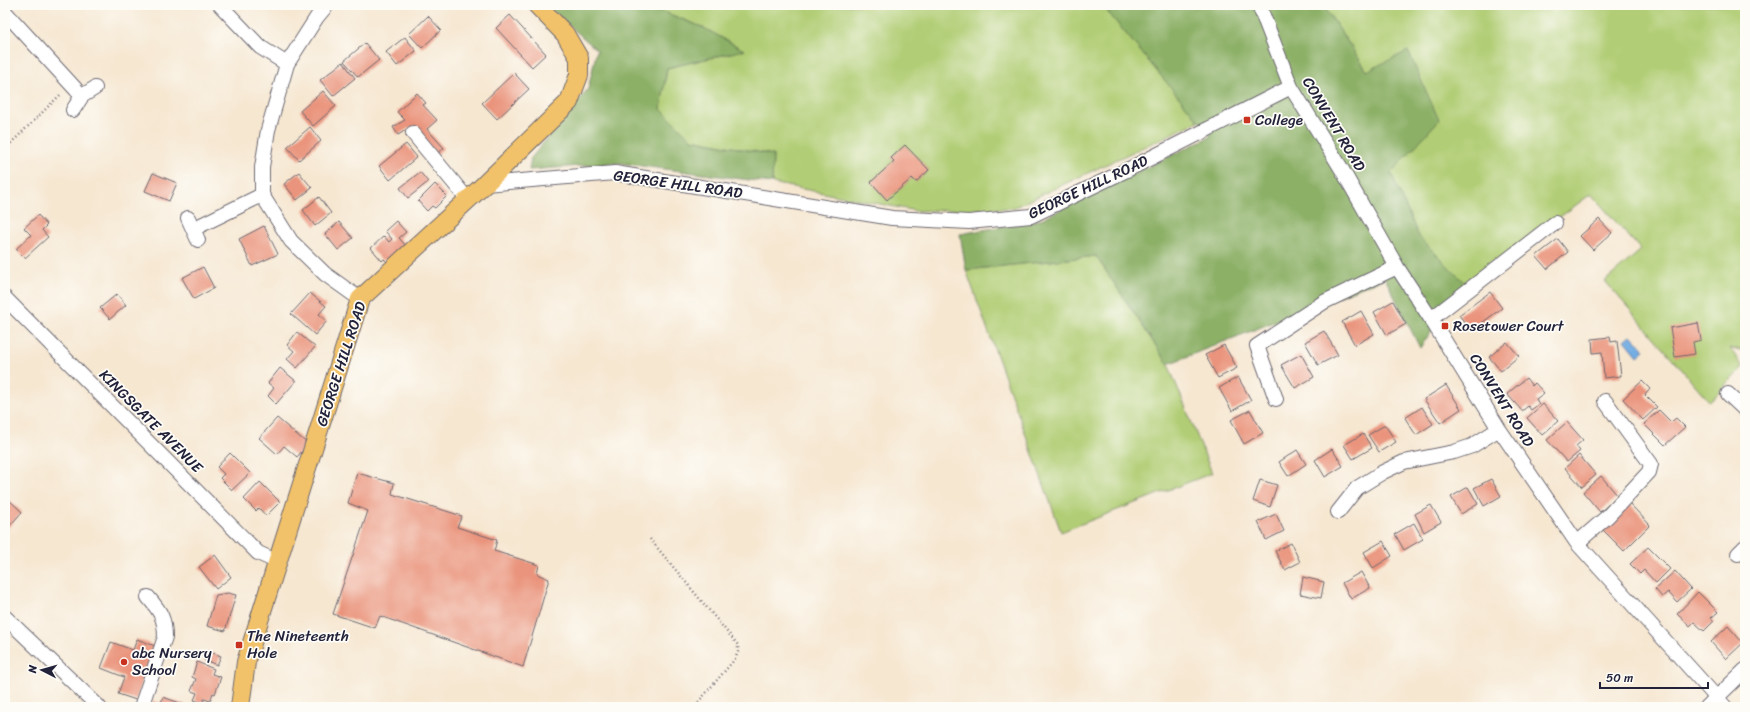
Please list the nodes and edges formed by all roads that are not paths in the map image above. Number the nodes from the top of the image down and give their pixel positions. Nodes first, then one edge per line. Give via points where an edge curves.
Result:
1 (220, 5) edge
2 (327, 5) edge
3 (537, 5) edge
4 (1259, 5) edge
5 (5, 12) edge
6 (287, 64) junction
7 (1290, 87) junction
8 (95, 88) dead end
9 (82, 96) junction
10 (73, 110) dead end
11 (413, 133) dead end
12 (485, 184) junction
13 (262, 195) junction
14 (468, 200) junction
15 (1554, 222) dead end
16 (193, 229) dead end
17 (1397, 267) junction
18 (5, 298) edge
19 (360, 299) junction
20 (1431, 319) junction
21 (1728, 394) dead end
22 (1276, 399) dead end
23 (1605, 401) dead end
24 (1745, 410) edge
25 (1499, 429) junction
26 (1338, 512) dead end
27 (1577, 543) junction
28 (278, 562) junction
29 (148, 597) dead end
30 (5, 616) edge
31 (1745, 670) edge
32 (1716, 704) edge
33 (99, 707) edge
34 (141, 707) edge
35 (240, 707) edge

1 - 6 street via 260,47
2 - 6 street via 317,16
3 - 12 main road via 565,34 577,53 580,63 579,75 569,102
4 - 7 street, CONVENT ROAD
5 - 9 street
6 - 13 street via 268,130 262,167
7 - 12 street, GEORGE HILL ROAD via 1031,216 969,222 892,218 614,173
7 - 17 street, CONVENT ROAD via 1341,168
8 - 9 street
9 - 10 street
11 - 14 street
12 - 14 main road, GEORGE HILL ROAD
13 - 16 street
13 - 19 street via 291,241 325,274
14 - 19 main road, GEORGE HILL ROAD
15 - 20 street
17 - 20 street, CONVENT ROAD
17 - 22 street via 1324,302 1258,346
18 - 28 street, KINGSGATE AVENUE via 258,553
19 - 28 main road, GEORGE HILL ROAD
20 - 25 street, CONVENT ROAD
21 - 24 street
23 - 27 street via 1650,464 1649,472 1608,516
25 - 26 street via 1472,446 1404,462 1383,472 1357,488
25 - 27 street, CONVENT ROAD
27 - 32 street, CONVENT ROAD
28 - 35 main road, GEORGE HILL ROAD via 246,662
29 - 34 street via 161,613 165,636
30 - 33 street
31 - 32 street

